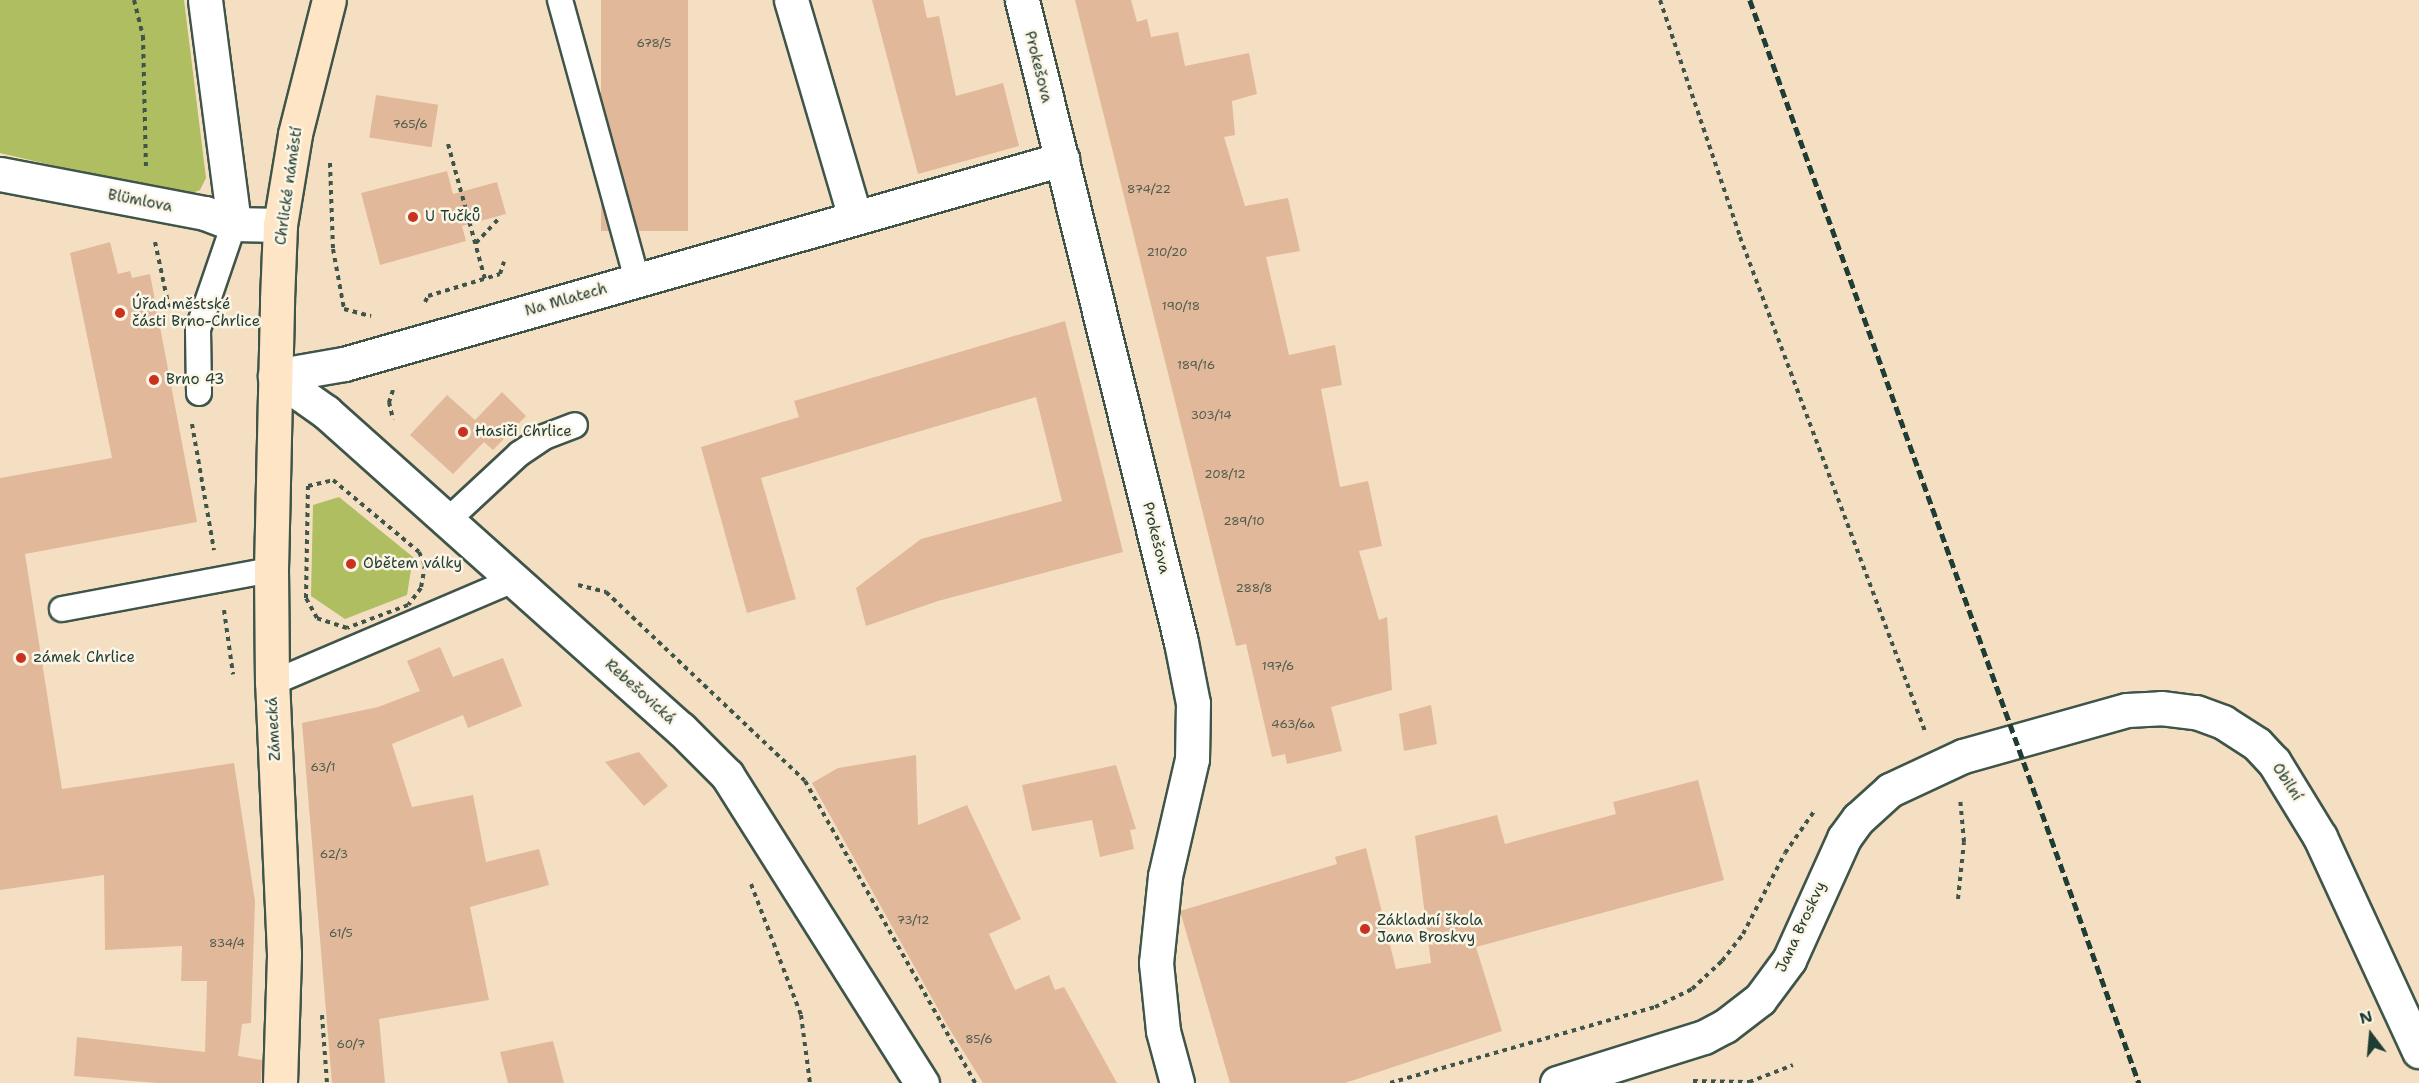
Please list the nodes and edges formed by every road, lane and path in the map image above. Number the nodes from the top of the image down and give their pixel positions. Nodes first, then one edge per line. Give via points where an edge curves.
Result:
1 (134, 0) edge
2 (205, 0) edge
3 (329, 0) edge
4 (561, 0) edge
5 (790, 0) edge
6 (1022, 0) edge
7 (1660, 0) edge
8 (448, 144) dead end
9 (331, 154) dead end
10 (1062, 159) junction
11 (0, 174) edge
12 (146, 176) dead end
13 (855, 216) junction
14 (498, 219) dead end
15 (234, 224) junction
16 (280, 225) junction
17 (155, 238) dead end
18 (476, 244) junction
19 (504, 262) dead end
20 (485, 279) junction
21 (637, 280) junction
22 (423, 305) dead end
23 (171, 316) dead end
24 (375, 317) dead end
25 (274, 375) junction
26 (395, 386) dead end
27 (199, 393) dead end
28 (192, 421) dead end
29 (395, 424) dead end
30 (575, 425) dead end
31 (448, 520) junction
32 (418, 552) joint
33 (271, 570) junction
34 (219, 580) junction
35 (513, 580) junction
36 (572, 580) dead end
37 (62, 609) dead end
38 (272, 683) junction
39 (234, 687) dead end
40 (2019, 741) joint
41 (1938, 746) junction
42 (1820, 804) dead end
43 (751, 880) dead end
44 (1958, 899) dead end
45 (2419, 1051) edge
46 (280, 1083) edge
47 (810, 1083) edge
48 (922, 1083) edge
49 (975, 1083) edge
50 (1177, 1083) edge
51 (1390, 1083) edge
52 (1557, 1083) edge

1 - 12 path via 142,36
2 - 15 street
3 - 16 street, Chrlické náměstí via 295,134
4 - 21 lane
5 - 13 street
6 - 10 street, Prokešova
7 - 41 path via 1740,237
8 - 18 path
9 - 24 path via 333,249 344,309
10 - 13 street, Na Mlatech
10 - 50 street, Prokešova via 1193,703 1192,759 1165,876 1156,963 1163,1031
11 - 15 street, Blümlova via 205,213
13 - 21 street, Na Mlatech
14 - 18 path
15 - 16 street, Blümlova
15 - 27 lane via 198,329
16 - 25 street, Chrlické náměstí
17 - 23 path
18 - 20 path
19 - 20 path via 500,274
20 - 22 path via 428,296
21 - 25 street, Na Mlatech via 344,364
25 - 31 street, Rebešovická via 326,412
25 - 33 street, Zámecká
26 - 29 path via 389,402
28 - 34 path
30 - 31 lane via 544,436 519,454
31 - 35 street, Rebešovická
32 - 32 path via 333,480 308,486 306,598 317,618 347,628 408,605 424,577
33 - 34 lane
33 - 38 street, Zámecká
34 - 37 lane
34 - 39 path
35 - 38 lane
35 - 48 street, Rebešovická via 681,729 727,775
36 - 49 path via 606,592 805,781
38 - 46 street, Zámecká via 284,954
40 - 41 street, Jana Broskvy
40 - 45 street, Obilní via 2127,710 2161,708 2214,719 2257,744 2286,779 2320,837
41 - 44 path via 1963,817
41 - 52 street, Jana Broskvy via 1858,819 1832,858 1789,960 1752,1006 1704,1037
42 - 51 path via 1785,853 1743,934 1692,989 1655,1007
43 - 47 path via 801,1015

